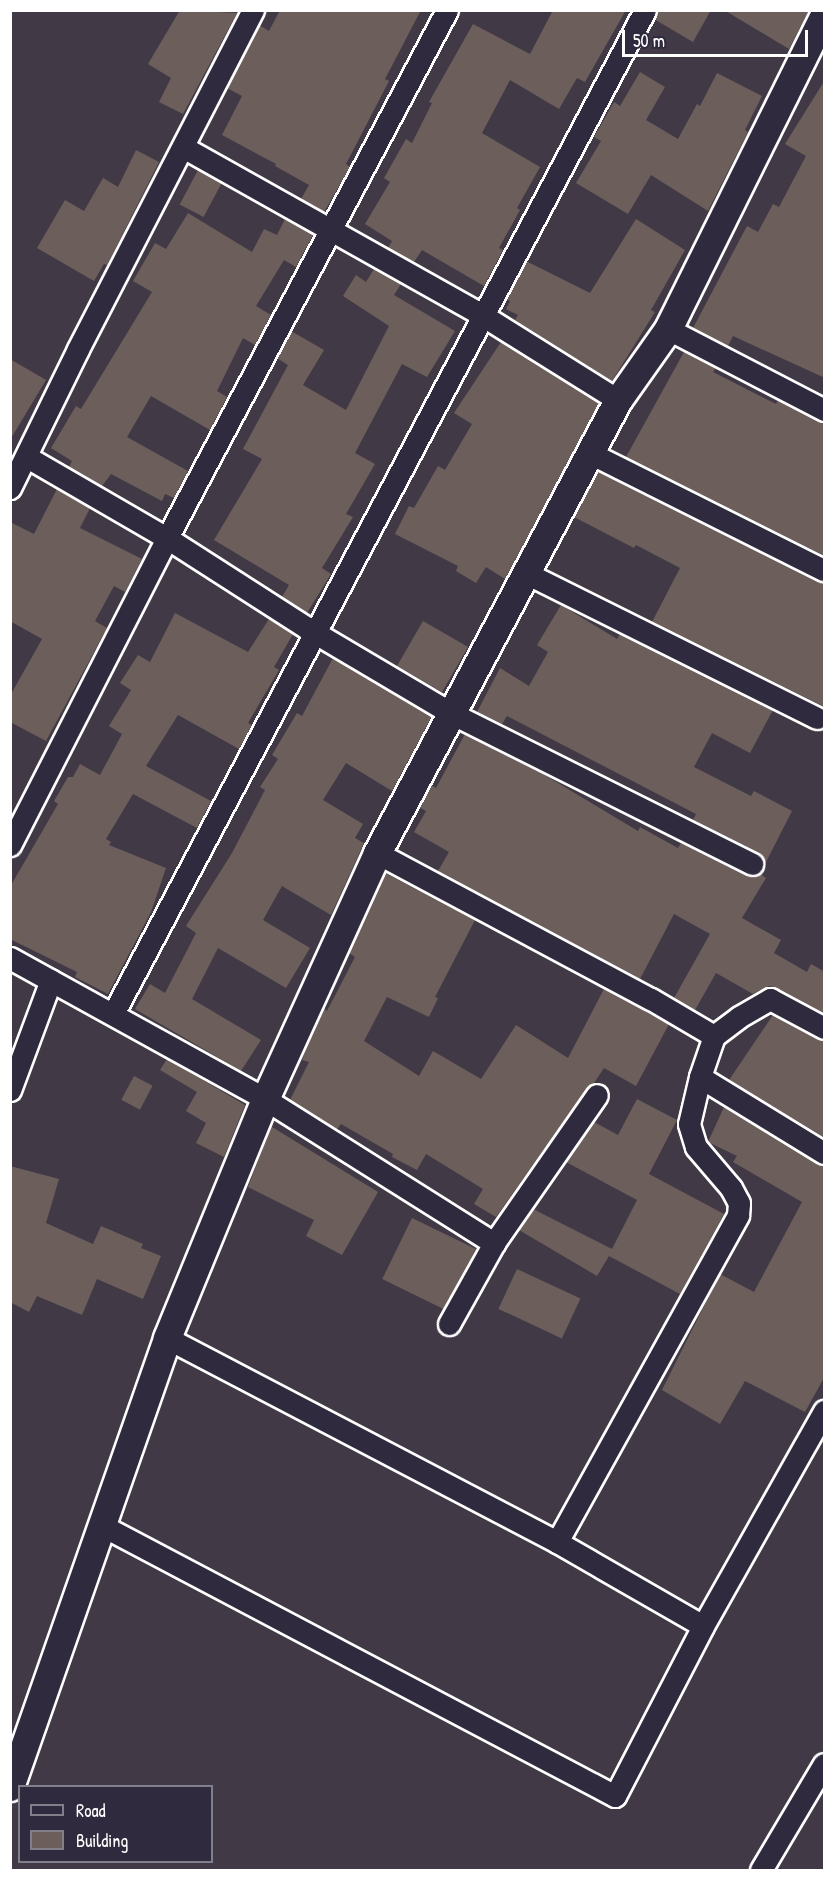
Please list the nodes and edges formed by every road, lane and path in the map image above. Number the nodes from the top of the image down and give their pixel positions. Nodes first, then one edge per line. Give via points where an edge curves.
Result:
1 (253, 10) edge
2 (447, 10) edge
3 (645, 10) edge
4 (825, 15) edge
5 (183, 147) junction
6 (330, 231) junction
7 (482, 315) junction
8 (668, 329) junction
9 (618, 400) junction
10 (825, 410) edge
11 (590, 453) junction
12 (27, 457) junction
13 (10, 488) edge
14 (167, 538) junction
15 (825, 570) edge
16 (526, 573) junction
17 (315, 633) junction
18 (451, 713) junction
19 (817, 718) dead end
20 (10, 844) edge
21 (377, 853) junction
22 (752, 864) dead end
23 (10, 958) edge
24 (51, 980) junction
25 (113, 1014) junction
26 (825, 1028) edge
27 (714, 1036) junction
28 (700, 1077) junction
29 (10, 1090) edge
30 (597, 1095) dead end
31 (265, 1099) junction
32 (825, 1153) edge
33 (494, 1242) junction
34 (449, 1324) dead end
35 (167, 1338) junction
36 (825, 1411) edge
37 (101, 1525) junction
38 (556, 1542) junction
39 (703, 1626) junction
40 (825, 1764) edge
41 (10, 1786) edge
42 (761, 1870) edge

1 - 5 street
2 - 6 street
3 - 7 street
4 - 8 street
5 - 6 street
5 - 12 street
6 - 7 street
6 - 14 street
7 - 9 street
7 - 17 street
8 - 9 street
8 - 10 street
9 - 11 street
11 - 15 street
11 - 16 street
12 - 13 street
12 - 14 street
14 - 17 street
14 - 20 street
16 - 18 street
16 - 19 street
17 - 18 street
17 - 25 street
18 - 21 street
18 - 22 street
21 - 27 street
21 - 31 street
23 - 24 street
24 - 25 street
24 - 29 street
25 - 31 street
26 - 27 street via 770,999
27 - 28 street
28 - 32 street
28 - 38 street via 689,1124 696,1147 735,1195 738,1215
30 - 33 street
31 - 33 street
31 - 35 street
33 - 34 street
35 - 37 street
35 - 38 street
36 - 39 street
37 - 39 street via 615,1796
37 - 41 street
38 - 39 street
40 - 42 street

